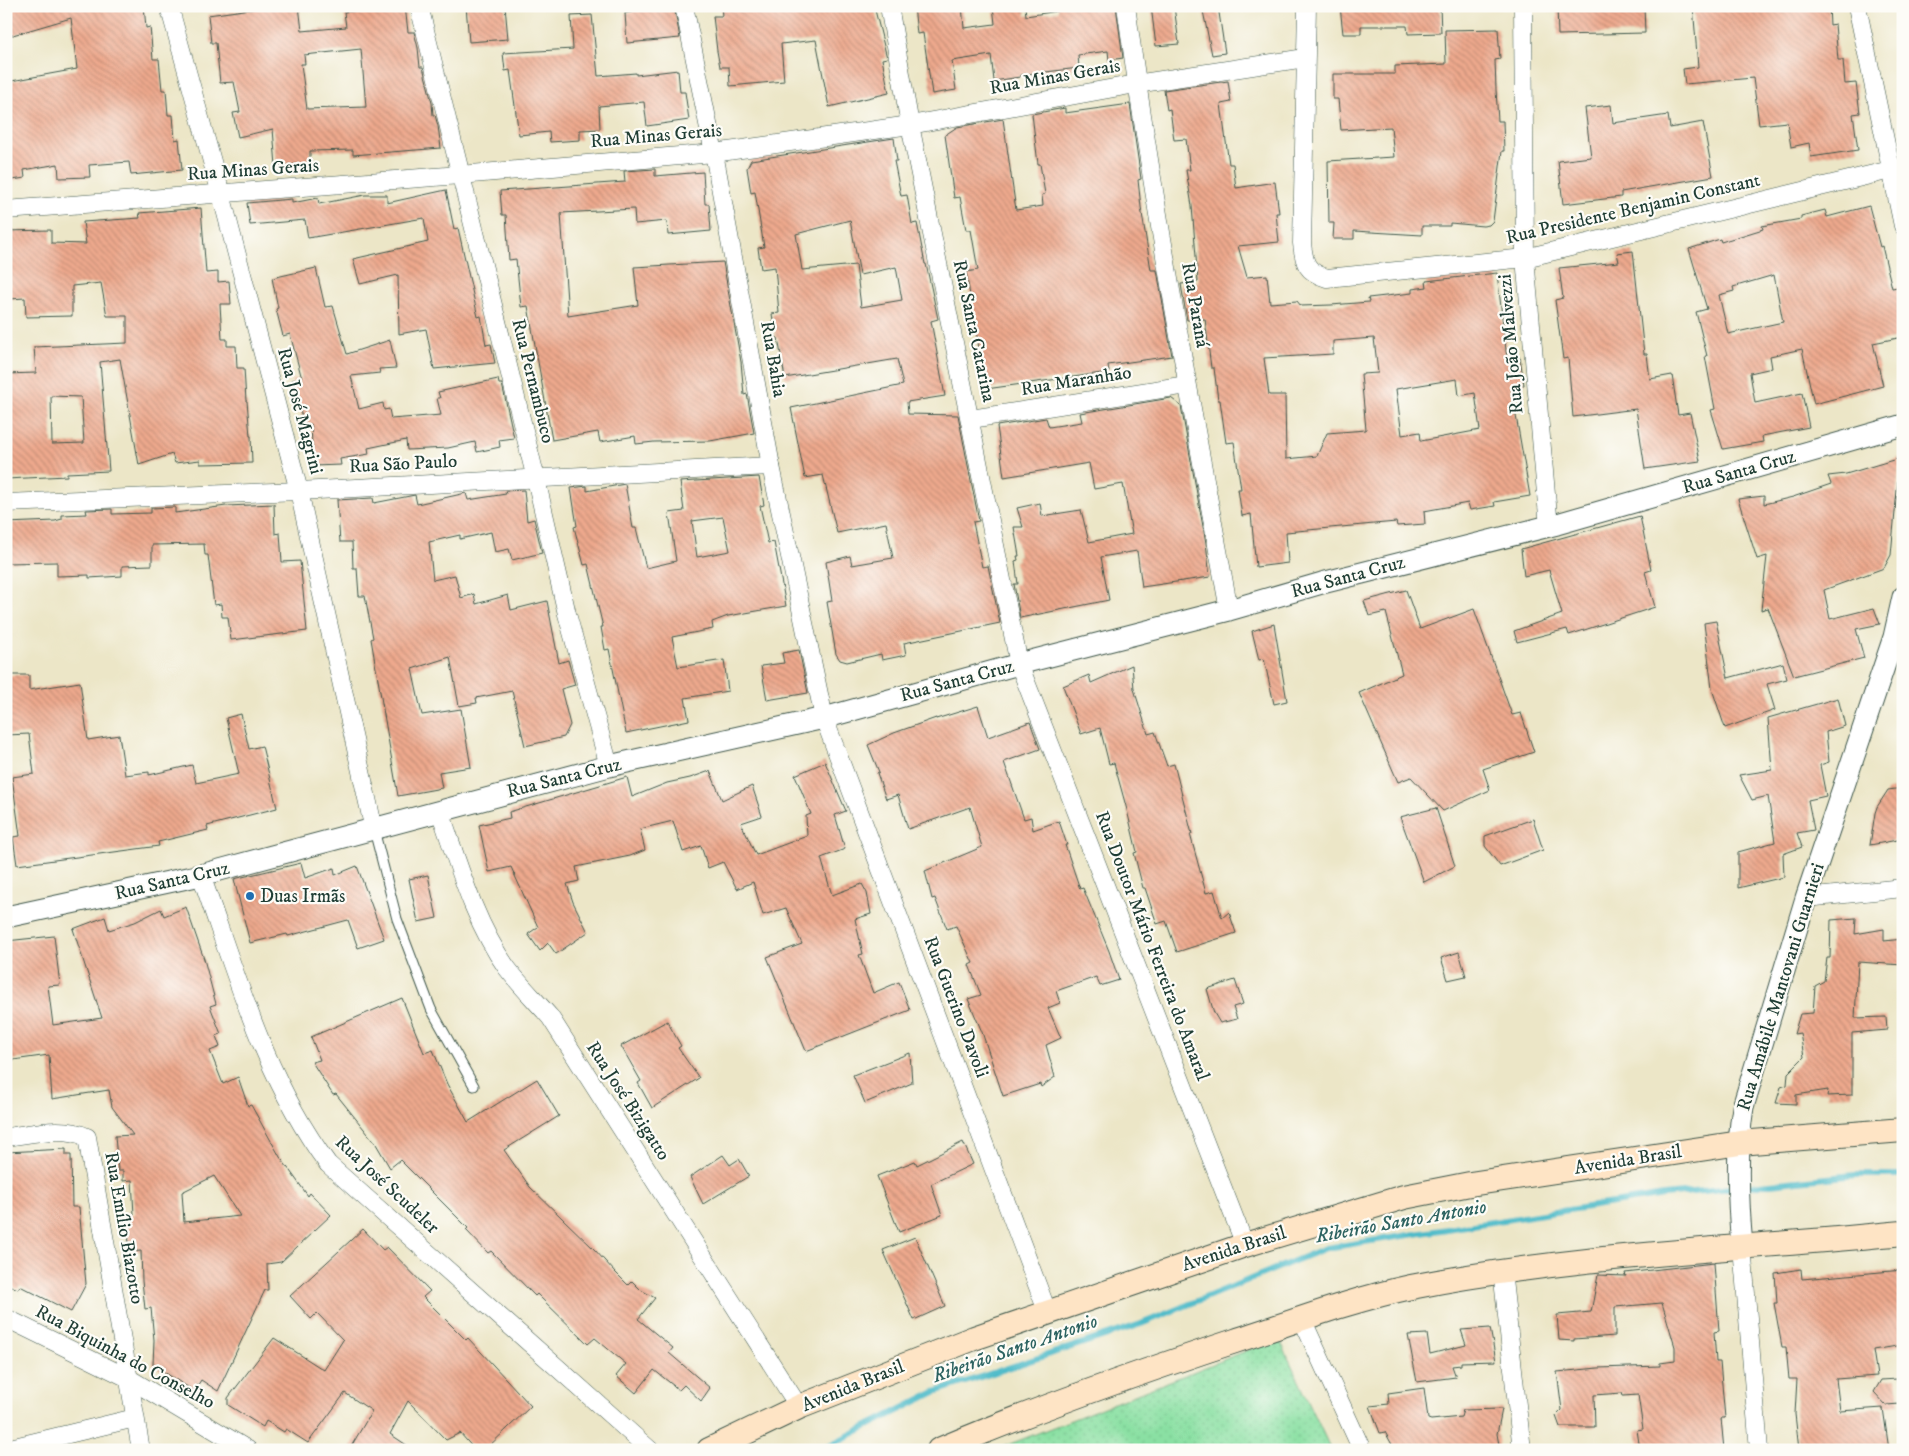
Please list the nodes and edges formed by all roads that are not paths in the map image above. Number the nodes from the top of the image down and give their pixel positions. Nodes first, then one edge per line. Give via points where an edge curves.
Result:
1 (169, 6) edge
2 (419, 6) edge
3 (684, 6) edge
4 (889, 6) edge
5 (1126, 6) edge
6 (1307, 6) edge
7 (1523, 6) edge
8 (1857, 6) edge
9 (1305, 58) junction
10 (1136, 84) junction
11 (910, 125) junction
12 (714, 153) junction
13 (1897, 169) edge
14 (460, 176) junction
15 (221, 194) junction
16 (6, 210) edge
17 (1903, 226) edge
18 (1525, 258) junction
19 (1187, 384) junction
20 (971, 419) junction
21 (1903, 425) edge
22 (771, 466) junction
23 (536, 479) junction
24 (299, 491) junction
25 (6, 503) edge
26 (1549, 526) junction
27 (1903, 597) edge
28 (1228, 610) junction
29 (1898, 637) edge
30 (1019, 664) junction
31 (824, 718) junction
32 (609, 766) junction
33 (440, 811) junction
34 (374, 830) junction
35 (201, 875) junction
36 (1903, 888) edge
37 (1806, 898) junction
38 (6, 917) edge
39 (474, 1086) dead end
40 (1903, 1130) edge
41 (6, 1137) edge
42 (1740, 1143) junction
43 (1903, 1233) edge
44 (1742, 1241) junction
45 (1245, 1244) junction
46 (1502, 1271) junction
47 (1047, 1312) junction
48 (6, 1318) edge
49 (1302, 1319) junction
50 (128, 1378) junction
51 (799, 1407) junction
52 (135, 1418) junction
53 (6, 1449) edge
54 (141, 1450) edge
55 (248, 1450) edge
56 (650, 1450) edge
57 (709, 1450) edge
58 (939, 1450) edge
59 (1362, 1450) edge
60 (1522, 1450) edge
61 (1759, 1450) edge

1 - 15 street, Rua José Magrini
2 - 14 street, Rua Pernambuco
3 - 12 street, Rua Bahia
4 - 11 street, Rua Santa Catarina
5 - 10 street, Rua Paraná
6 - 9 street, Rua Presidente Benjamin Constant
7 - 18 street, Rua João Malvezzi
8 - 13 street
9 - 10 street, Rua Minas Gerais
9 - 18 street, Rua Presidente Benjamin Constant via 1302,243 1303,259 1312,273 1327,278
10 - 11 street, Rua Minas Gerais
10 - 19 street, Rua Paraná
11 - 12 street, Rua Minas Gerais
11 - 20 street, Rua Santa Catarina
12 - 14 street, Rua Minas Gerais
12 - 22 street, Rua Bahia
13 - 17 street
13 - 18 street, Rua Presidente Benjamin Constant
14 - 15 street, Rua Minas Gerais
14 - 23 street, Rua Pernambuco
15 - 16 street, Rua Minas Gerais
15 - 24 street, Rua José Magrini
18 - 26 street, Rua João Malvezzi
19 - 20 street, Rua Maranhão
19 - 28 street, Rua Paraná
20 - 30 street, Rua Santa Catarina
21 - 26 street, Rua Santa Cruz
22 - 23 street, Rua São Paulo
22 - 31 street, Rua Bahia
23 - 24 street, Rua São Paulo
23 - 32 street, Rua Pernambuco via 567,614
24 - 25 street, Rua São Paulo
24 - 34 street, Rua José Magrini
26 - 28 street, Rua Santa Cruz
27 - 29 street, Rua Amábile Mantovani Guarnieri
28 - 30 street, Rua Santa Cruz
29 - 37 street, Rua Amábile Mantovani Guarnieri
30 - 31 street, Rua Santa Cruz
30 - 45 street, Rua Doutor Mário Ferreira do Amaral
31 - 32 street, Rua Santa Cruz
31 - 47 street, Rua Guerino Davoli
32 - 33 street, Rua Santa Cruz
33 - 34 street, Rua Santa Cruz
33 - 51 street, Rua José Bizigatto via 485,930 507,968 550,1017
34 - 35 street, Rua Santa Cruz
34 - 39 lane via 397,919 431,1009
35 - 38 street, Rua Santa Cruz
35 - 56 street, Rua José Scudeler via 257,1031 284,1094 328,1164
36 - 37 street
37 - 42 street, Rua Amábile Mantovani Guarnieri via 1743,1107
40 - 42 main road, Avenida Brasil
41 - 50 street, Rua Emílio Biazotto via 62,1131 87,1137
42 - 44 street, Rua Amábile Mantovani Guarnieri
42 - 45 main road, Avenida Brasil via 1470,1184 1396,1200
43 - 44 main road
44 - 46 main road
44 - 61 street, Rua Amábile Mantovani Guarnieri
45 - 47 main road, Avenida Brasil
46 - 49 main road via 1369,1297
46 - 60 street
47 - 51 main road, Avenida Brasil
48 - 50 street, Rua Biquinha do Conselho
49 - 58 main road via 1146,1371
49 - 59 street
50 - 52 street
50 - 55 street, Rua Biquinha do Conselho
51 - 57 main road, Avenida Brasil
52 - 53 street
52 - 54 street

